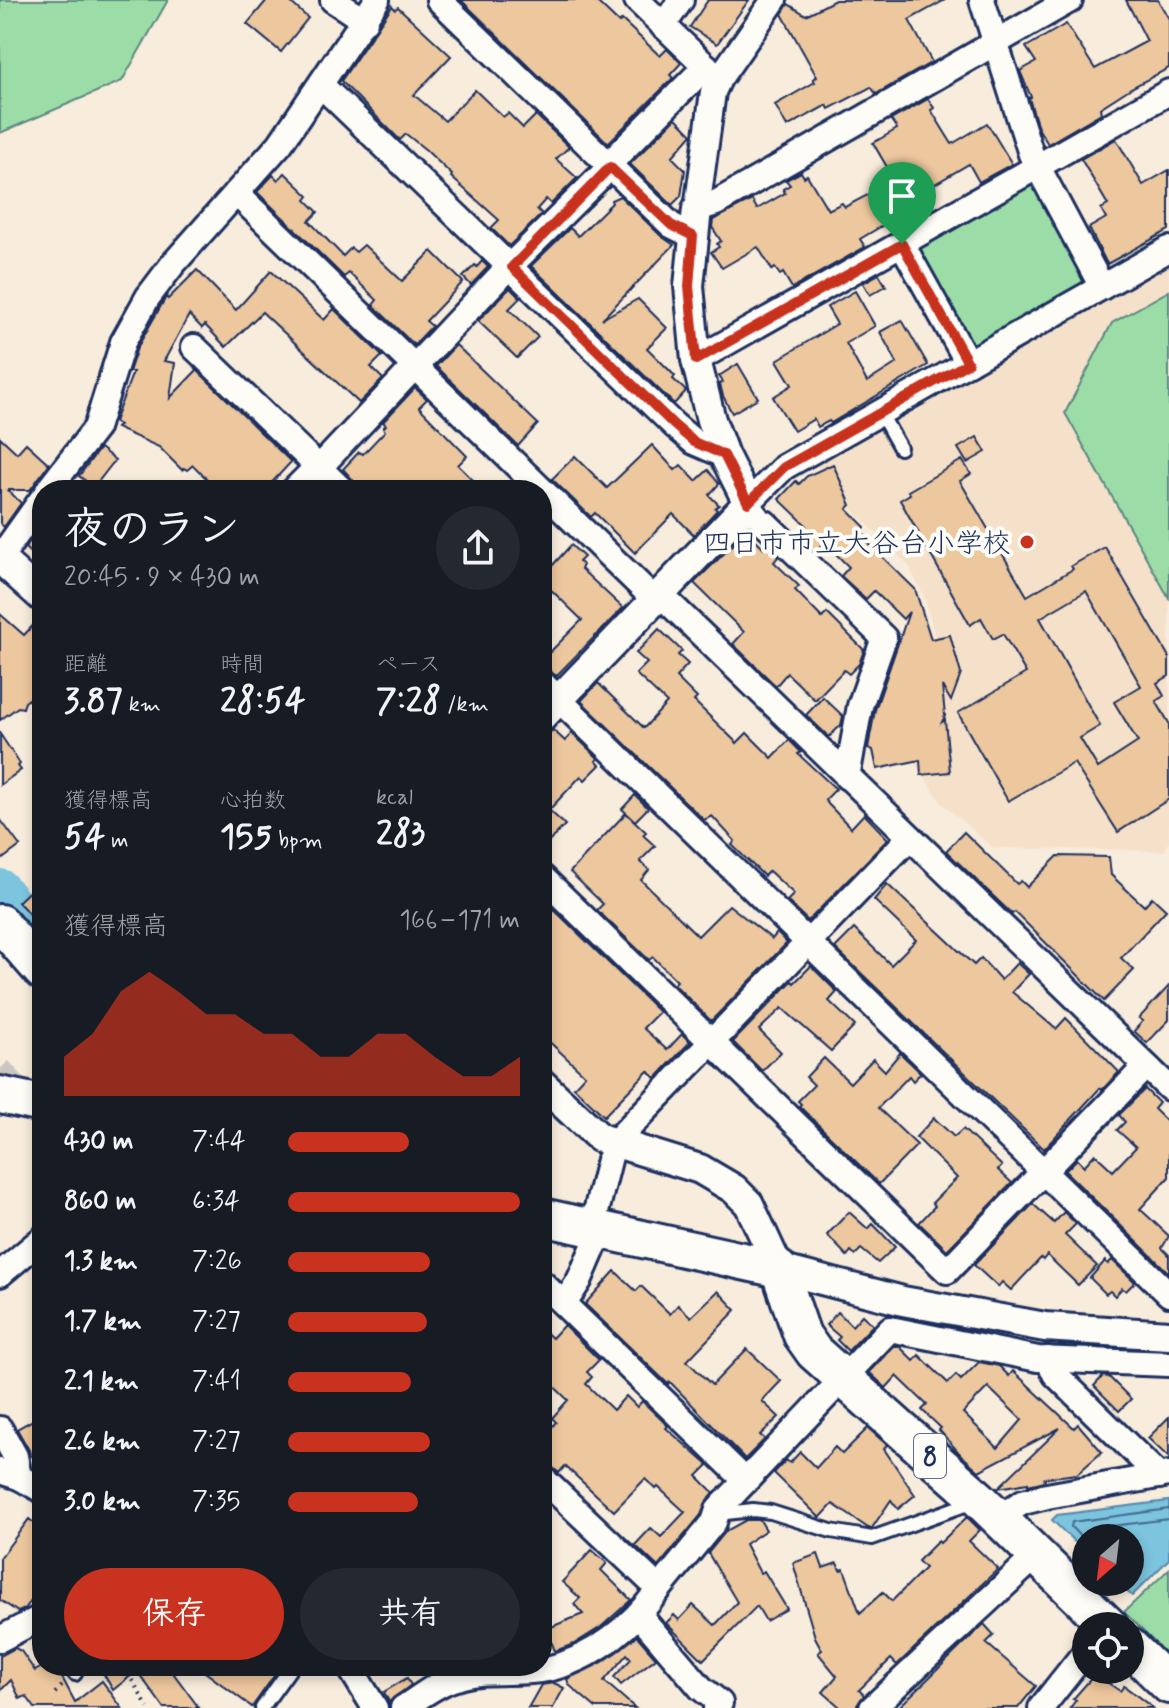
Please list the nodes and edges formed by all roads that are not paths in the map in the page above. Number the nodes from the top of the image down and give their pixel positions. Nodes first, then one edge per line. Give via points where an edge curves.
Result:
1 (333, 0) edge
2 (439, 0) edge
3 (637, 0) edge
4 (681, 0) edge
5 (774, 0) edge
6 (982, 0) edge
7 (1070, 0) edge
8 (371, 10) edge
9 (663, 26) junction
10 (995, 42) junction
11 (712, 72) junction
12 (321, 85) junction
13 (1169, 92) edge
14 (609, 166) junction
15 (1037, 167) junction
16 (236, 193) junction
17 (695, 222) junction
18 (902, 244) junction
19 (1169, 249) edge
20 (512, 267) junction
21 (1102, 287) junction
22 (194, 347) dead end
23 (696, 360) junction
24 (968, 363) junction
25 (416, 367) junction
26 (881, 414) junction
27 (900, 448) dead end
28 (724, 455) junction
29 (318, 467) junction
30 (56, 480) edge
31 (304, 480) edge
32 (332, 480) edge
33 (535, 480) edge
34 (552, 496) edge
35 (32, 513) edge
36 (756, 513) junction
37 (0, 558) edge
38 (32, 588) edge
39 (658, 597) junction
40 (552, 696) edge
41 (552, 704) edge
42 (847, 777) junction
43 (910, 837) junction
44 (552, 887) edge
45 (0, 923) edge
46 (807, 942) junction
47 (32, 960) edge
48 (710, 1042) junction
49 (1146, 1066) junction
50 (1169, 1088) edge
51 (552, 1094) edge
52 (0, 1095) tunnel mouth
53 (32, 1102) edge
54 (613, 1144) junction
55 (1044, 1171) junction
56 (552, 1219) edge
57 (597, 1229) junction
58 (32, 1247) edge
59 (779, 1269) junction
60 (0, 1274) edge
61 (552, 1293) edge
62 (1169, 1294) edge
63 (564, 1304) junction
64 (1169, 1335) edge
65 (1048, 1359) junction
66 (1169, 1364) edge
67 (843, 1379) junction
68 (0, 1429) edge
69 (9, 1474) edge
70 (1164, 1475) edge
71 (746, 1481) junction
72 (32, 1485) edge
73 (552, 1494) edge
74 (988, 1508) junction
75 (717, 1514) junction
76 (1037, 1555) junction
77 (659, 1589) junction
78 (1088, 1612) edge
79 (640, 1616) junction
80 (32, 1625) edge
81 (0, 1639) edge
82 (1144, 1665) edge
83 (552, 1667) edge
84 (1072, 1674) edge
85 (285, 1676) edge
86 (355, 1676) edge
87 (461, 1676) edge
88 (1169, 1685) edge
89 (262, 1708) edge
90 (375, 1708) edge
91 (403, 1708) edge
92 (716, 1708) edge
93 (872, 1708) edge
94 (1041, 1708) edge

1 - 8 street
2 - 14 street
3 - 9 street
4 - 9 street
5 - 11 street
6 - 10 street
7 - 10 street
8 - 12 street
9 - 11 street
10 - 15 street
10 - 17 street via 716,203
11 - 14 street
11 - 17 street
12 - 16 street via 280,144
12 - 20 street
13 - 15 street
14 - 17 street via 671,225
14 - 20 street
15 - 18 street
15 - 21 street
16 - 25 street
16 - 30 street via 138,313 123,342 96,428
17 - 23 street via 689,286
18 - 23 street
18 - 24 street
19 - 21 street
20 - 25 street
20 - 28 street via 674,425 694,442
21 - 24 street
22 - 29 street
23 - 28 street
24 - 26 street
25 - 29 street
25 - 33 street
26 - 27 lane
26 - 36 street via 784,467
28 - 36 street
29 - 31 street
29 - 32 street
34 - 39 street
35 - 37 street
36 - 39 street
36 - 42 street via 884,638 860,706
37 - 38 street
39 - 40 street
39 - 42 street
41 - 46 street
42 - 43 street
43 - 46 street
43 - 49 street
44 - 48 street
45 - 47 main road
46 - 48 street
46 - 55 street
48 - 54 street
48 - 55 street via 947,1271
49 - 50 street
49 - 55 street
51 - 54 street via 588,1129
52 - 53 main road
54 - 57 street
54 - 59 street via 700,1169 734,1189 749,1204
55 - 62 street
56 - 57 main road
57 - 59 main road
57 - 63 street via 579,1281
58 - 60 street
59 - 64 street via 903,1301 1045,1327
59 - 67 main road, 8 via 802,1335
61 - 63 street
63 - 71 street
65 - 66 street
65 - 67 street via 890,1329
65 - 70 street via 1055,1374
67 - 71 street
67 - 74 main road, 8
68 - 69 street via 15,1456
69 - 72 street
70 - 74 street
71 - 75 street
73 - 77 street
74 - 75 lane via 963,1507 872,1538 771,1512
74 - 76 main road, 8
75 - 77 street
76 - 78 main road, 8
76 - 93 street
77 - 79 street
79 - 83 street via 586,1656
79 - 92 street via 720,1703
80 - 81 street
82 - 88 main road, 8
84 - 94 street
85 - 89 lane
86 - 90 street
87 - 91 street

